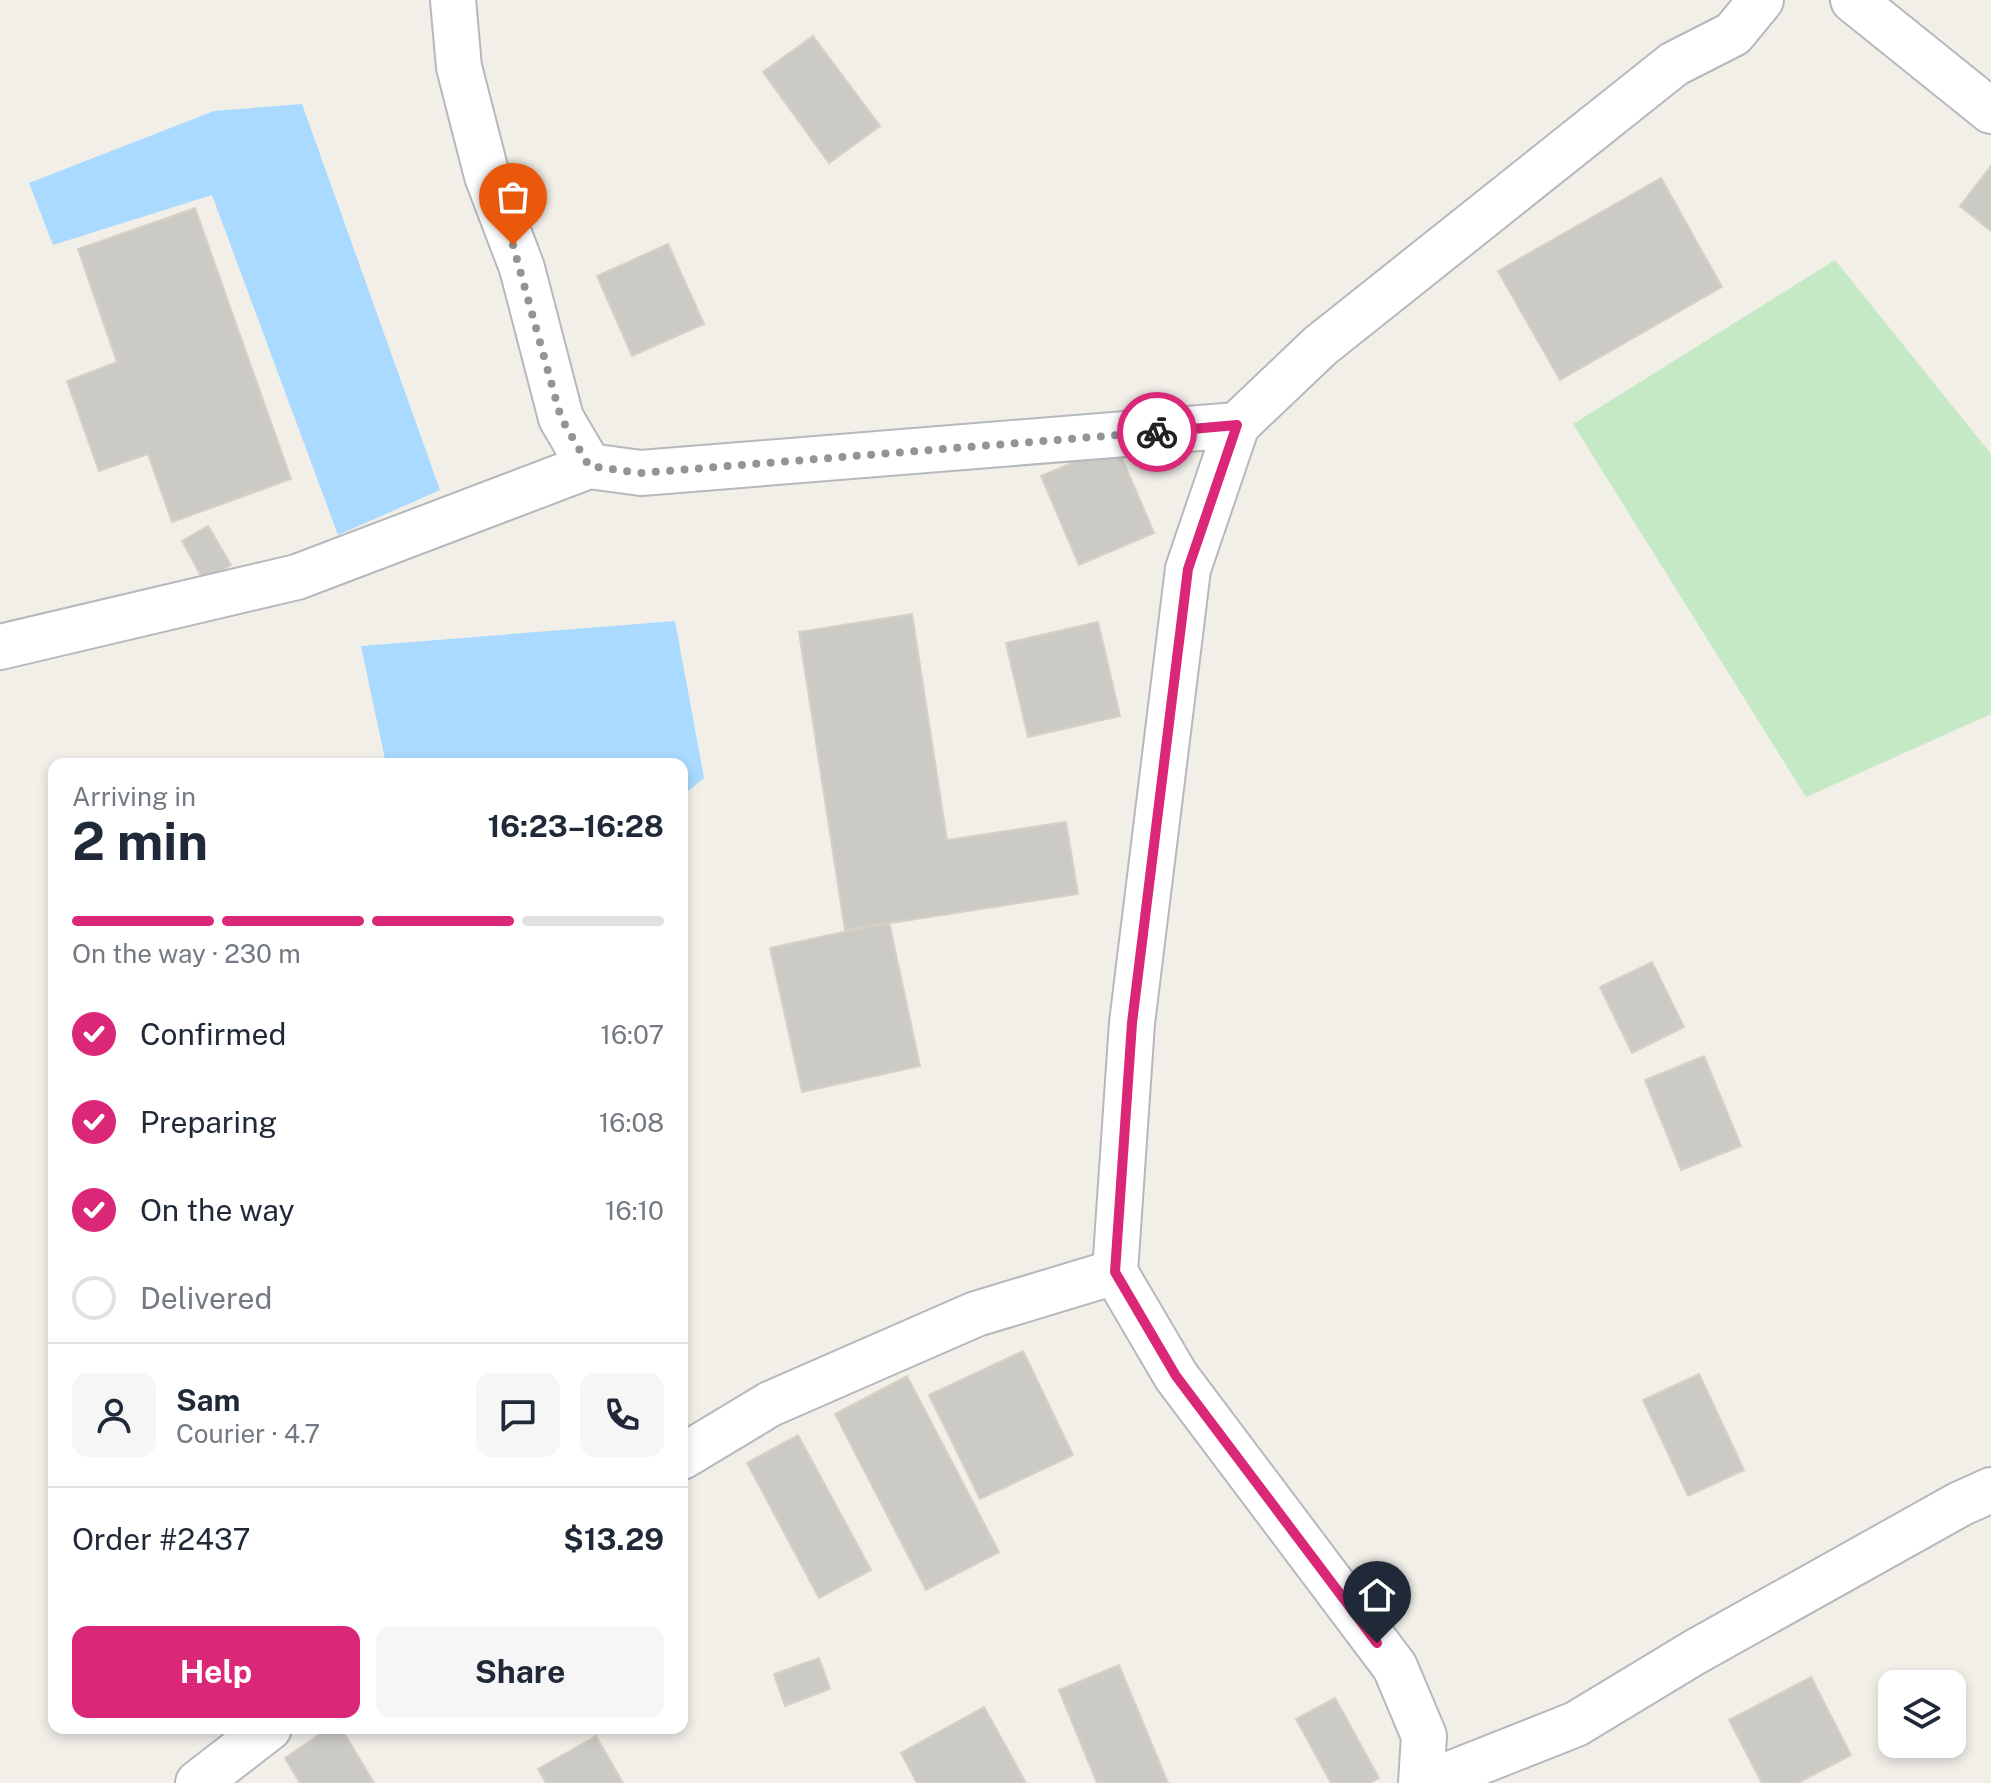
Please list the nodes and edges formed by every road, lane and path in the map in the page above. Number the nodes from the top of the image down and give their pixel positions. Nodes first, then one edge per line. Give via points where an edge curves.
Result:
1 (453, 0) edge
2 (1761, 0) edge
3 (1853, 0) edge
4 (1991, 111) edge
5 (1237, 425) junction
6 (589, 466) junction
7 (0, 647) edge
8 (1115, 1272) junction
9 (688, 1453) edge
10 (1991, 1490) edge
11 (261, 1734) edge
12 (198, 1783) edge
13 (1424, 1783) edge

1 - 6 street via 459,67 487,176 522,268 561,418
2 - 5 street via 1733,34 1674,64 1320,346
3 - 4 street
5 - 6 street via 641,473
5 - 8 street via 1188,569 1132,1023
6 - 7 street via 297,577
8 - 9 street via 976,1314 770,1404
8 - 13 street via 1176,1376 1395,1667 1424,1736
10 - 13 street via 1695,1652 1576,1724
11 - 12 street

